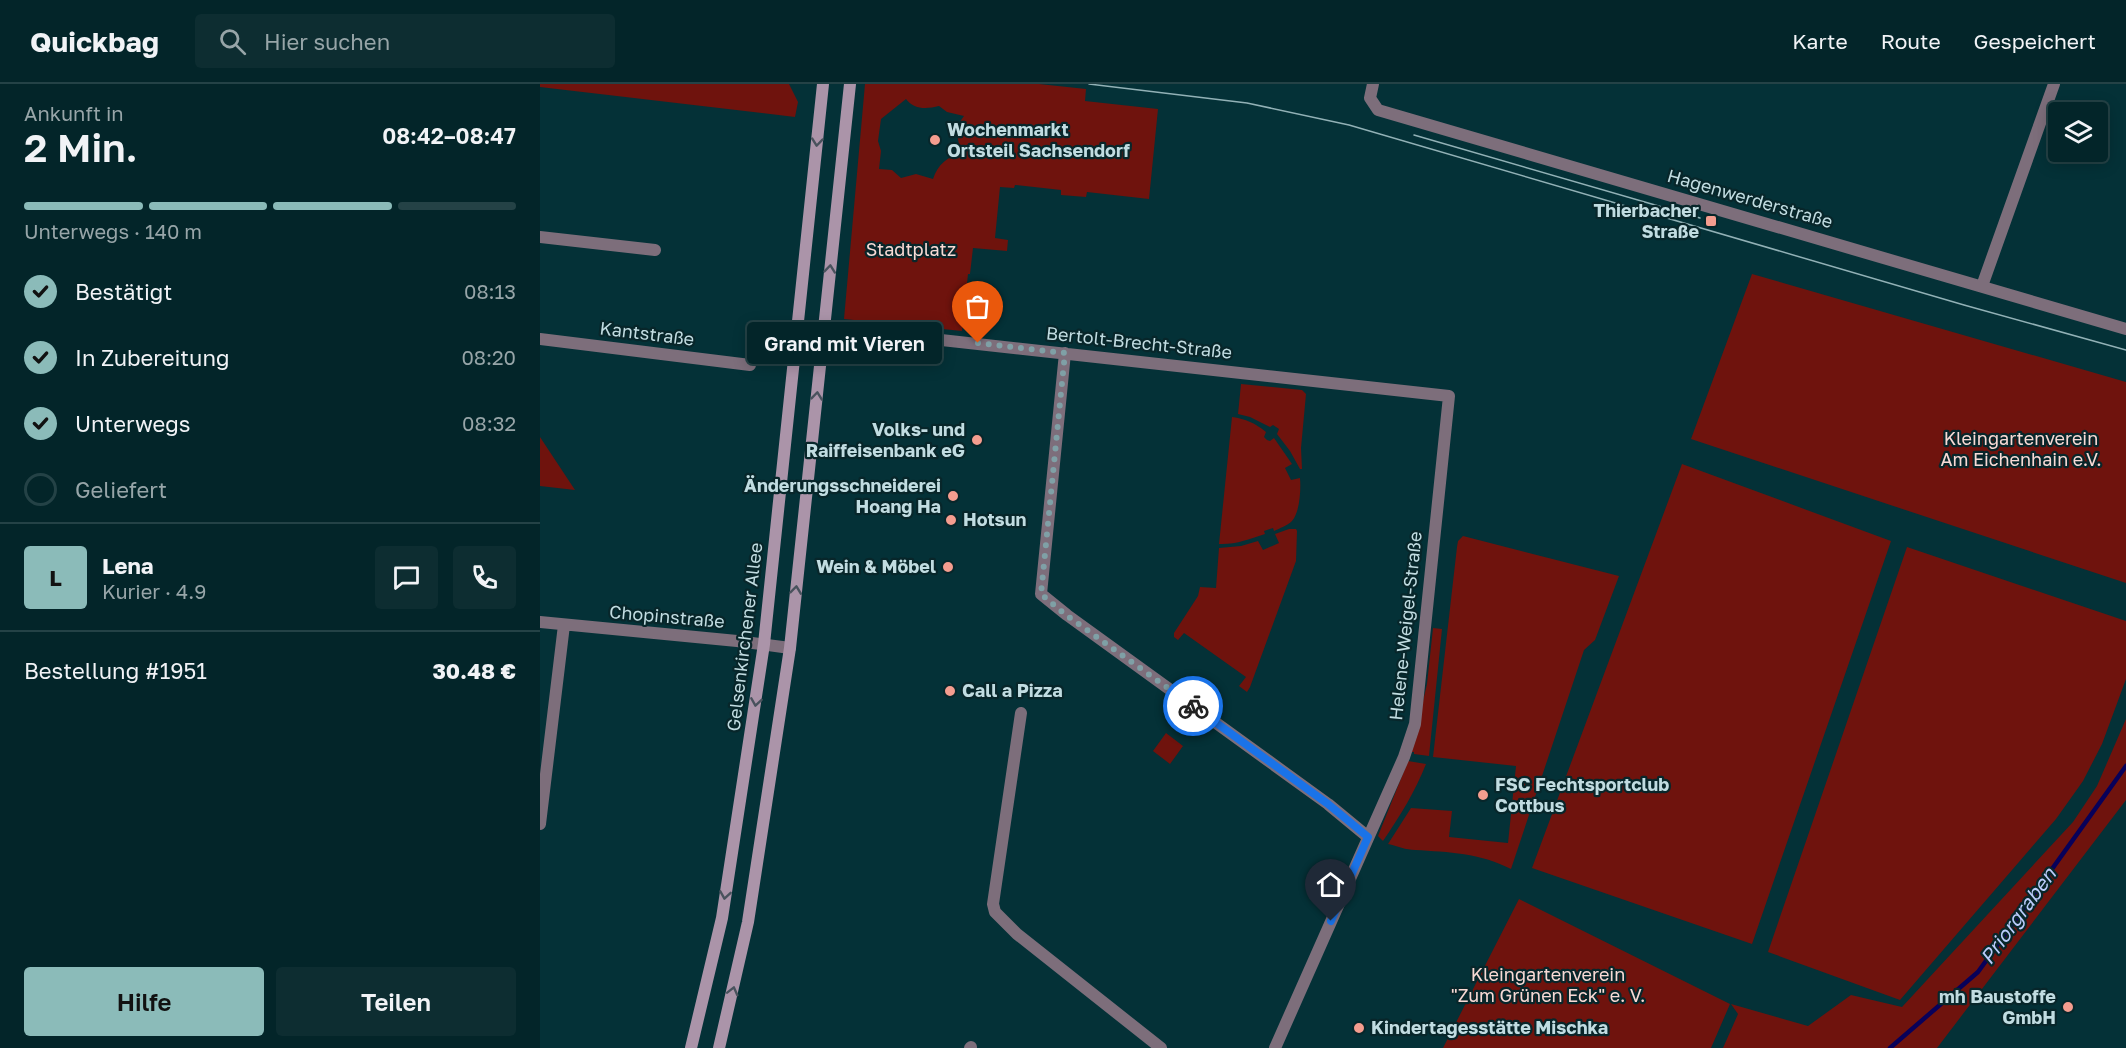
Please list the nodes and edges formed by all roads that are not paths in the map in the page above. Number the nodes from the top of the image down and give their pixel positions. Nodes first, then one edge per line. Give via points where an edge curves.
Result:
1 (823, 84) edge
2 (850, 84) edge
3 (1373, 84) edge
4 (2054, 84) edge
5 (540, 237) edge
6 (655, 250) dead end
7 (1982, 286) junction
8 (824, 327) junction
9 (2126, 329) edge
10 (540, 339) edge
11 (1065, 353) junction
12 (750, 365) dead end
13 (1449, 396) joint
14 (540, 622) edge
15 (564, 625) junction
16 (764, 644) junction
17 (790, 648) junction
18 (1021, 713) dead end
19 (540, 824) edge
20 (1368, 837) junction
21 (690, 1048) edge
22 (718, 1048) edge
23 (1161, 1048) edge
24 (1275, 1048) edge

1 -> 16 main road, Gelsenkirchener Allee
8 -> 2 main road
3 - 7 street, Hagenwerderstraße via 1370,98 1378,110
4 - 7 street
5 - 6 street
7 - 9 street, Hagenwerderstraße
8 - 11 street, Bertolt-Brecht-Straße
17 -> 8 main road
10 - 12 street, Kantstraße
11 - 13 street, Bertolt-Brecht-Straße
11 - 20 street via 1041,594
13 - 20 street, Helene-Weigel-Straße via 1415,724
14 - 15 street, Chopinstraße
15 - 16 street, Chopinstraße
15 - 19 street
16 - 17 street, Chopinstraße
16 -> 21 main road, Gelsenkirchener Allee via 722,918
22 -> 17 main road via 747,922
18 - 23 street via 995,912 1017,934
20 - 24 street, Helene-Weigel-Straße

